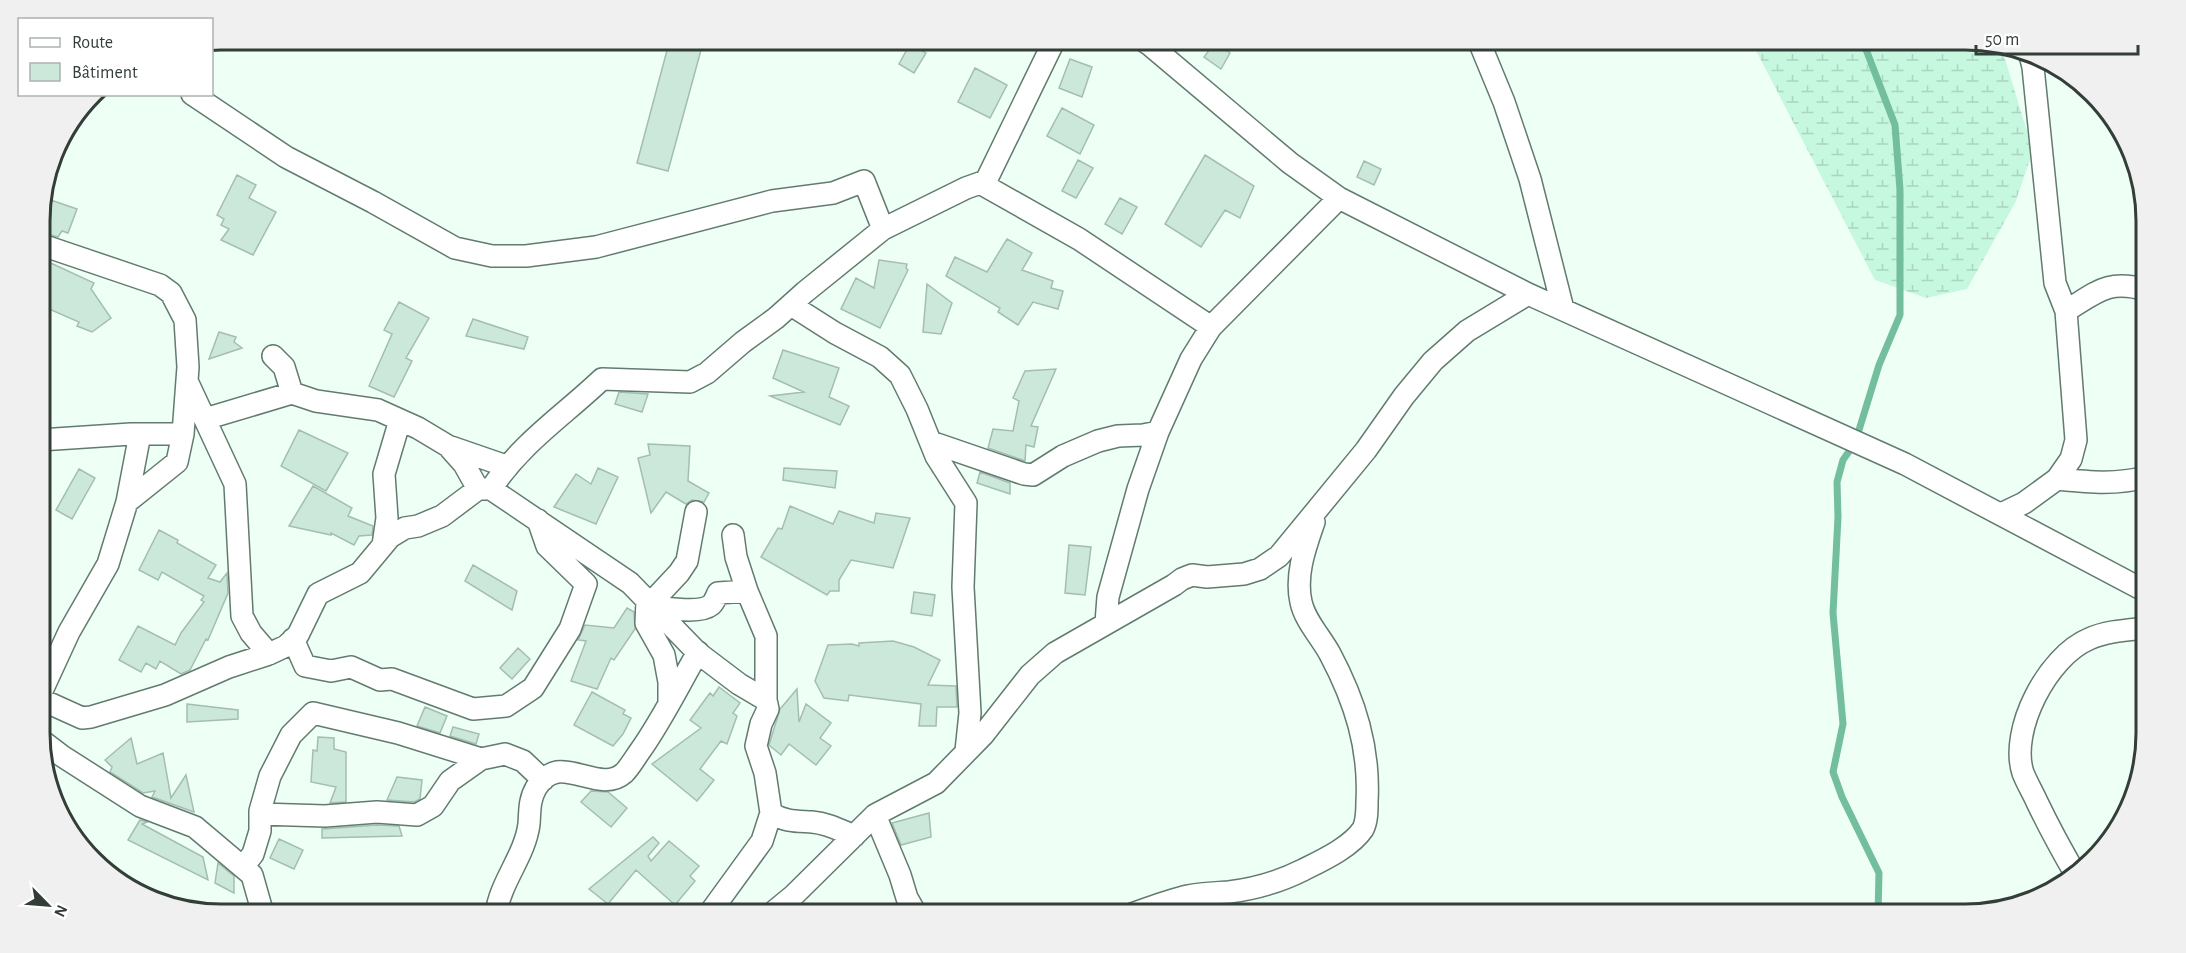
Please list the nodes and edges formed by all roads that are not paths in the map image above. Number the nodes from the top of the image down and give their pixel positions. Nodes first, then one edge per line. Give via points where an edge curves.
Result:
1 (1050, 50) edge
2 (1156, 50) edge
3 (1483, 50) edge
4 (2032, 64) edge
5 (195, 96) edge
6 (984, 185) junction
7 (1339, 198) junction
8 (883, 229) junction
9 (50, 248) edge
10 (2136, 287) edge
11 (1528, 294) junction
12 (792, 305) junction
13 (1563, 309) junction
14 (2066, 311) junction
15 (1211, 327) junction
16 (273, 356) dead end
17 (187, 380) junction
18 (292, 393) junction
19 (205, 419) junction
20 (400, 420) junction
21 (1158, 432) junction
22 (140, 434) junction
23 (183, 434) junction
24 (50, 439) edge
25 (931, 442) junction
26 (448, 446) junction
27 (506, 466) junction
28 (2057, 479) junction
29 (2136, 480) edge
30 (485, 489) junction
31 (127, 502) junction
32 (1319, 506) junction
33 (696, 512) dead end
34 (2001, 514) junction
35 (538, 520) junction
36 (733, 535) dead end
37 (383, 545) junction
38 (2136, 586) edge
39 (747, 591) junction
40 (650, 604) junction
41 (1106, 623) junction
42 (2136, 629) edge
43 (293, 639) junction
44 (698, 652) junction
45 (269, 654) junction
46 (50, 675) edge
47 (766, 700) junction
48 (50, 702) edge
49 (669, 704) junction
50 (51, 747) edge
51 (966, 751) junction
52 (481, 759) junction
53 (543, 780) junction
54 (771, 813) junction
55 (260, 814) junction
56 (875, 815) junction
57 (854, 836) junction
58 (243, 867) junction
59 (2071, 867) edge
60 (1163, 903) edge
61 (260, 904) edge
62 (499, 904) edge
63 (716, 904) edge
64 (784, 904) edge
65 (910, 904) edge

1 - 6 street
2 - 7 street via 1290,163
3 - 13 street via 1530,179
4 - 14 street via 2055,283
5 - 8 street via 286,157 455,248 492,256 596,247 772,201 833,193 864,181
6 - 8 street via 966,188
6 - 15 street via 1079,239
7 - 11 street
7 - 15 street
8 - 12 street
9 - 17 street via 160,285 171,293 184,320
10 - 14 street via 2107,286
11 - 13 street
11 - 32 street via 1467,331 1432,361
12 - 25 street via 880,357 900,375
12 - 27 street via 707,373 690,382 602,379
13 - 34 street via 1856,440
14 - 28 street via 2076,440 2071,459
15 - 21 street via 1191,359
16 - 18 street via 284,368
17 - 19 street
17 - 23 street
18 - 19 street
18 - 20 street via 315,401 378,410
19 - 45 street via 235,484 242,616
20 - 26 street
20 - 37 street via 384,474 387,518
21 - 25 street via 1098,441 1033,474
21 - 41 street via 1108,597
22 - 23 street
22 - 24 street
22 - 31 street
23 - 31 street via 177,462
25 - 51 street via 966,503 963,588 970,714
26 - 27 street
26 - 30 street
27 - 30 street
28 - 29 street via 2104,483
28 - 34 street
30 - 35 street
30 - 37 street via 442,516 405,528
31 - 46 street via 108,564
32 - 41 street via 1279,556 1260,569 1228,576 1192,575
32 - 60 street via 1301,562 1301,604 1346,685 1356,712 1368,764 1365,826 1335,852 1284,879
33 - 40 street via 687,561
34 - 38 street
35 - 40 street via 630,583
35 - 43 street via 547,546 586,584 570,628 533,688 506,706 473,709 351,667 331,671 305,666
36 - 39 street
37 - 43 street via 360,573 318,594
39 - 40 street via 718,593 713,604 705,608 684,610
39 - 47 street via 766,636
40 - 44 street
40 - 49 street via 646,623 664,655
41 - 51 street via 1055,654 1030,675
42 - 59 street via 2088,639 2062,657 2042,685 2025,723 2020,745 2023,772
43 - 45 street
44 - 47 street
44 - 49 street
45 - 48 street via 165,695 91,717 82,717
47 - 54 street via 768,709 756,746
49 - 53 street via 648,740 617,778 596,779 555,772
50 - 58 street via 140,806 195,827
51 - 56 street via 936,783
52 - 53 street via 505,754 523,761
52 - 55 street via 450,782 433,807 417,815
52 - 55 street via 398,733 313,713 291,735 270,776
53 - 62 street via 531,797 526,836
54 - 57 street via 795,823 813,822
54 - 63 street via 762,841
55 - 58 street via 253,854
56 - 57 street
56 - 65 street
57 - 64 street
58 - 61 street via 252,875

